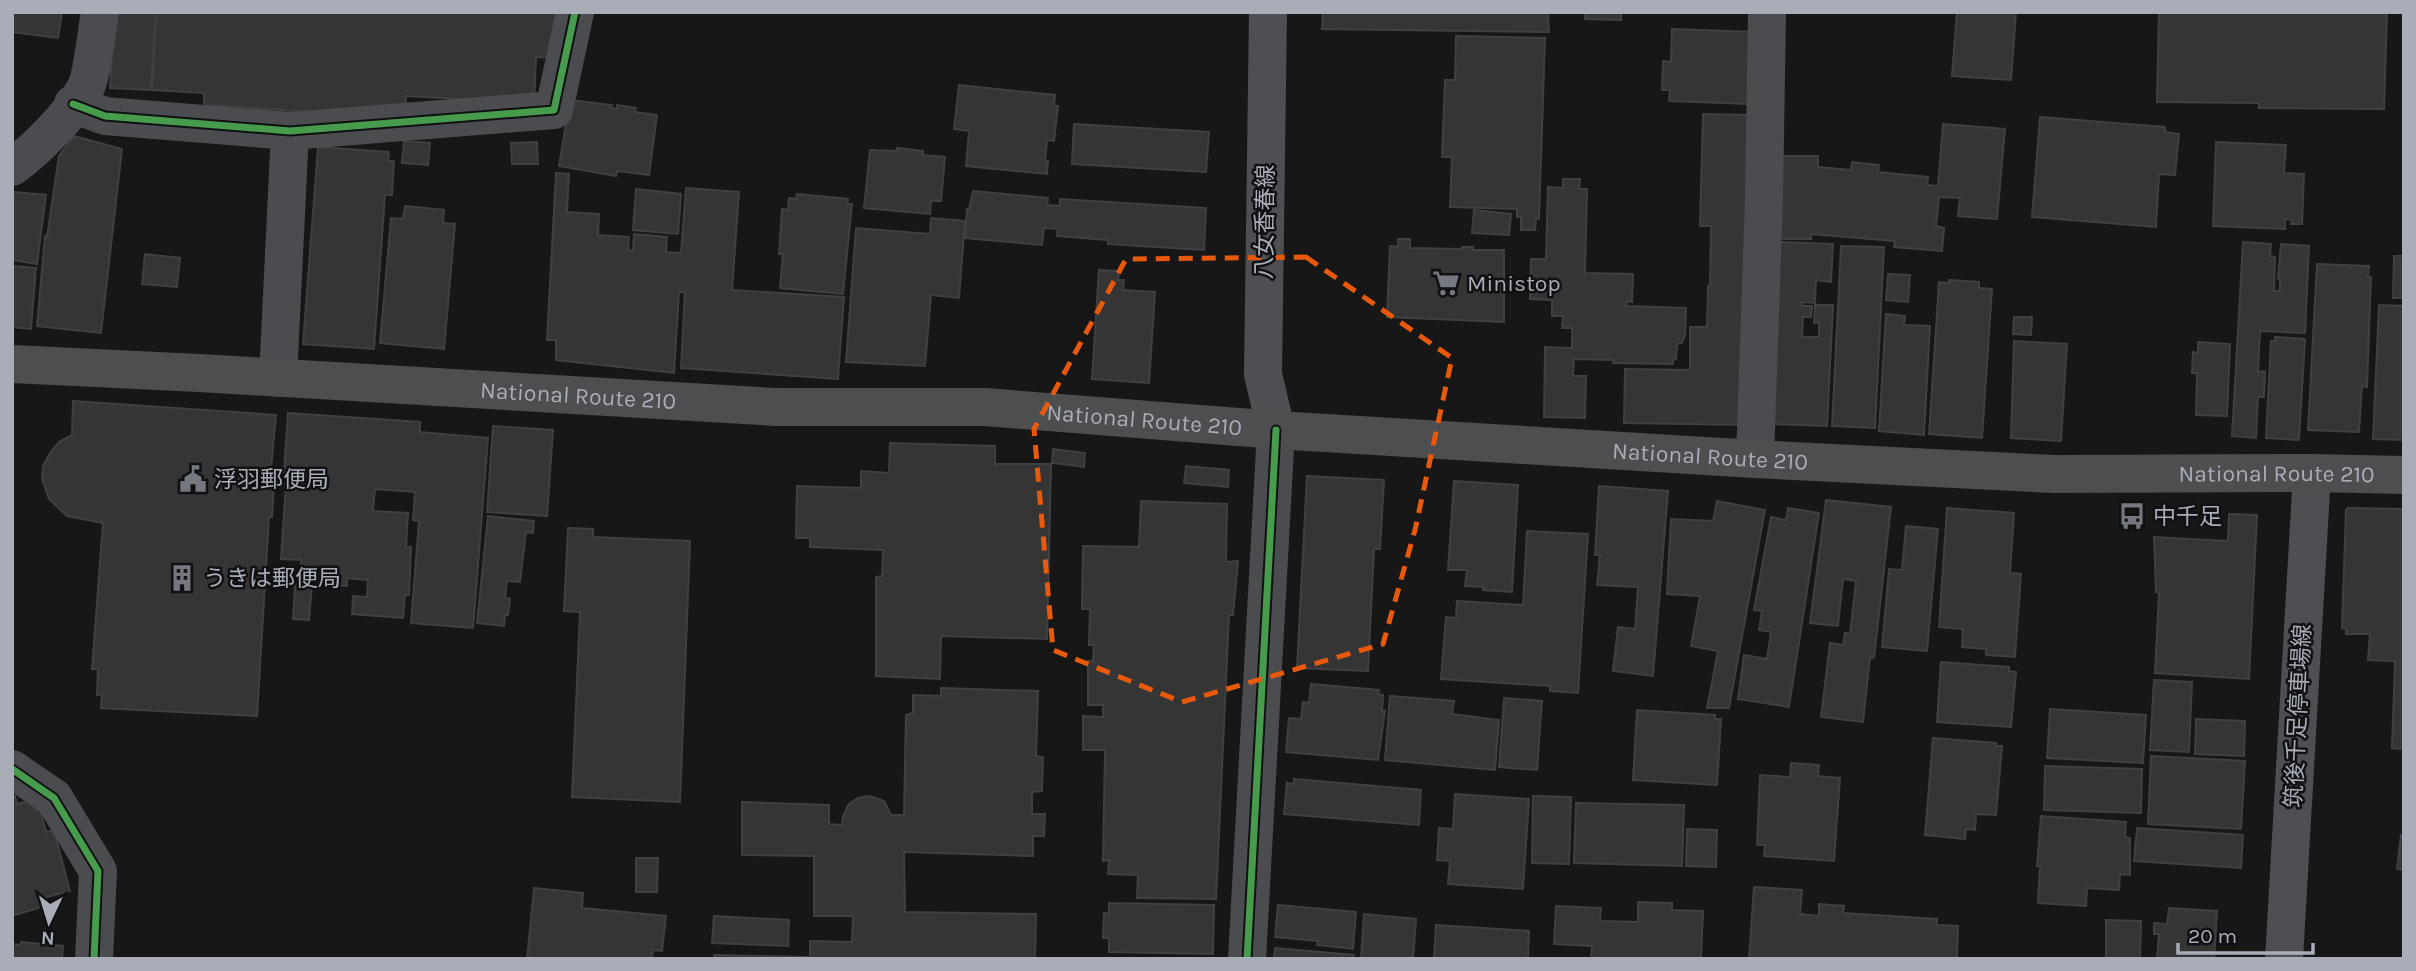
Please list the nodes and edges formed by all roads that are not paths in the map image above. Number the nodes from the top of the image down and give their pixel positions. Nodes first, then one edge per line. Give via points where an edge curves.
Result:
1 (100, 12) edge
2 (575, 12) edge
3 (1268, 12) edge
4 (1767, 12) edge
5 (73, 104) junction
6 (290, 131) junction
7 (12, 167) edge
8 (12, 364) edge
9 (278, 378) junction
10 (1276, 430) junction
11 (1755, 459) junction
12 (2312, 473) junction
13 (2404, 475) edge
14 (12, 769) edge
15 (94, 959) edge
16 (1247, 959) edge
17 (2284, 959) edge

1 - 5 street via 87,86
2 - 6 street via 554,110
3 - 10 main road, 八女香春線 via 1263,374
4 - 11 street
5 - 6 street via 105,116
5 - 7 street
6 - 9 street
8 - 9 highway, National Route 210
9 - 10 highway, National Route 210 via 776,407 985,407
10 - 11 highway, National Route 210
10 - 16 street
11 - 12 highway, National Route 210 via 2053,474
12 - 13 highway, National Route 210
12 - 17 main road, 筑後千足停車場線
14 - 15 street via 54,798 98,871

